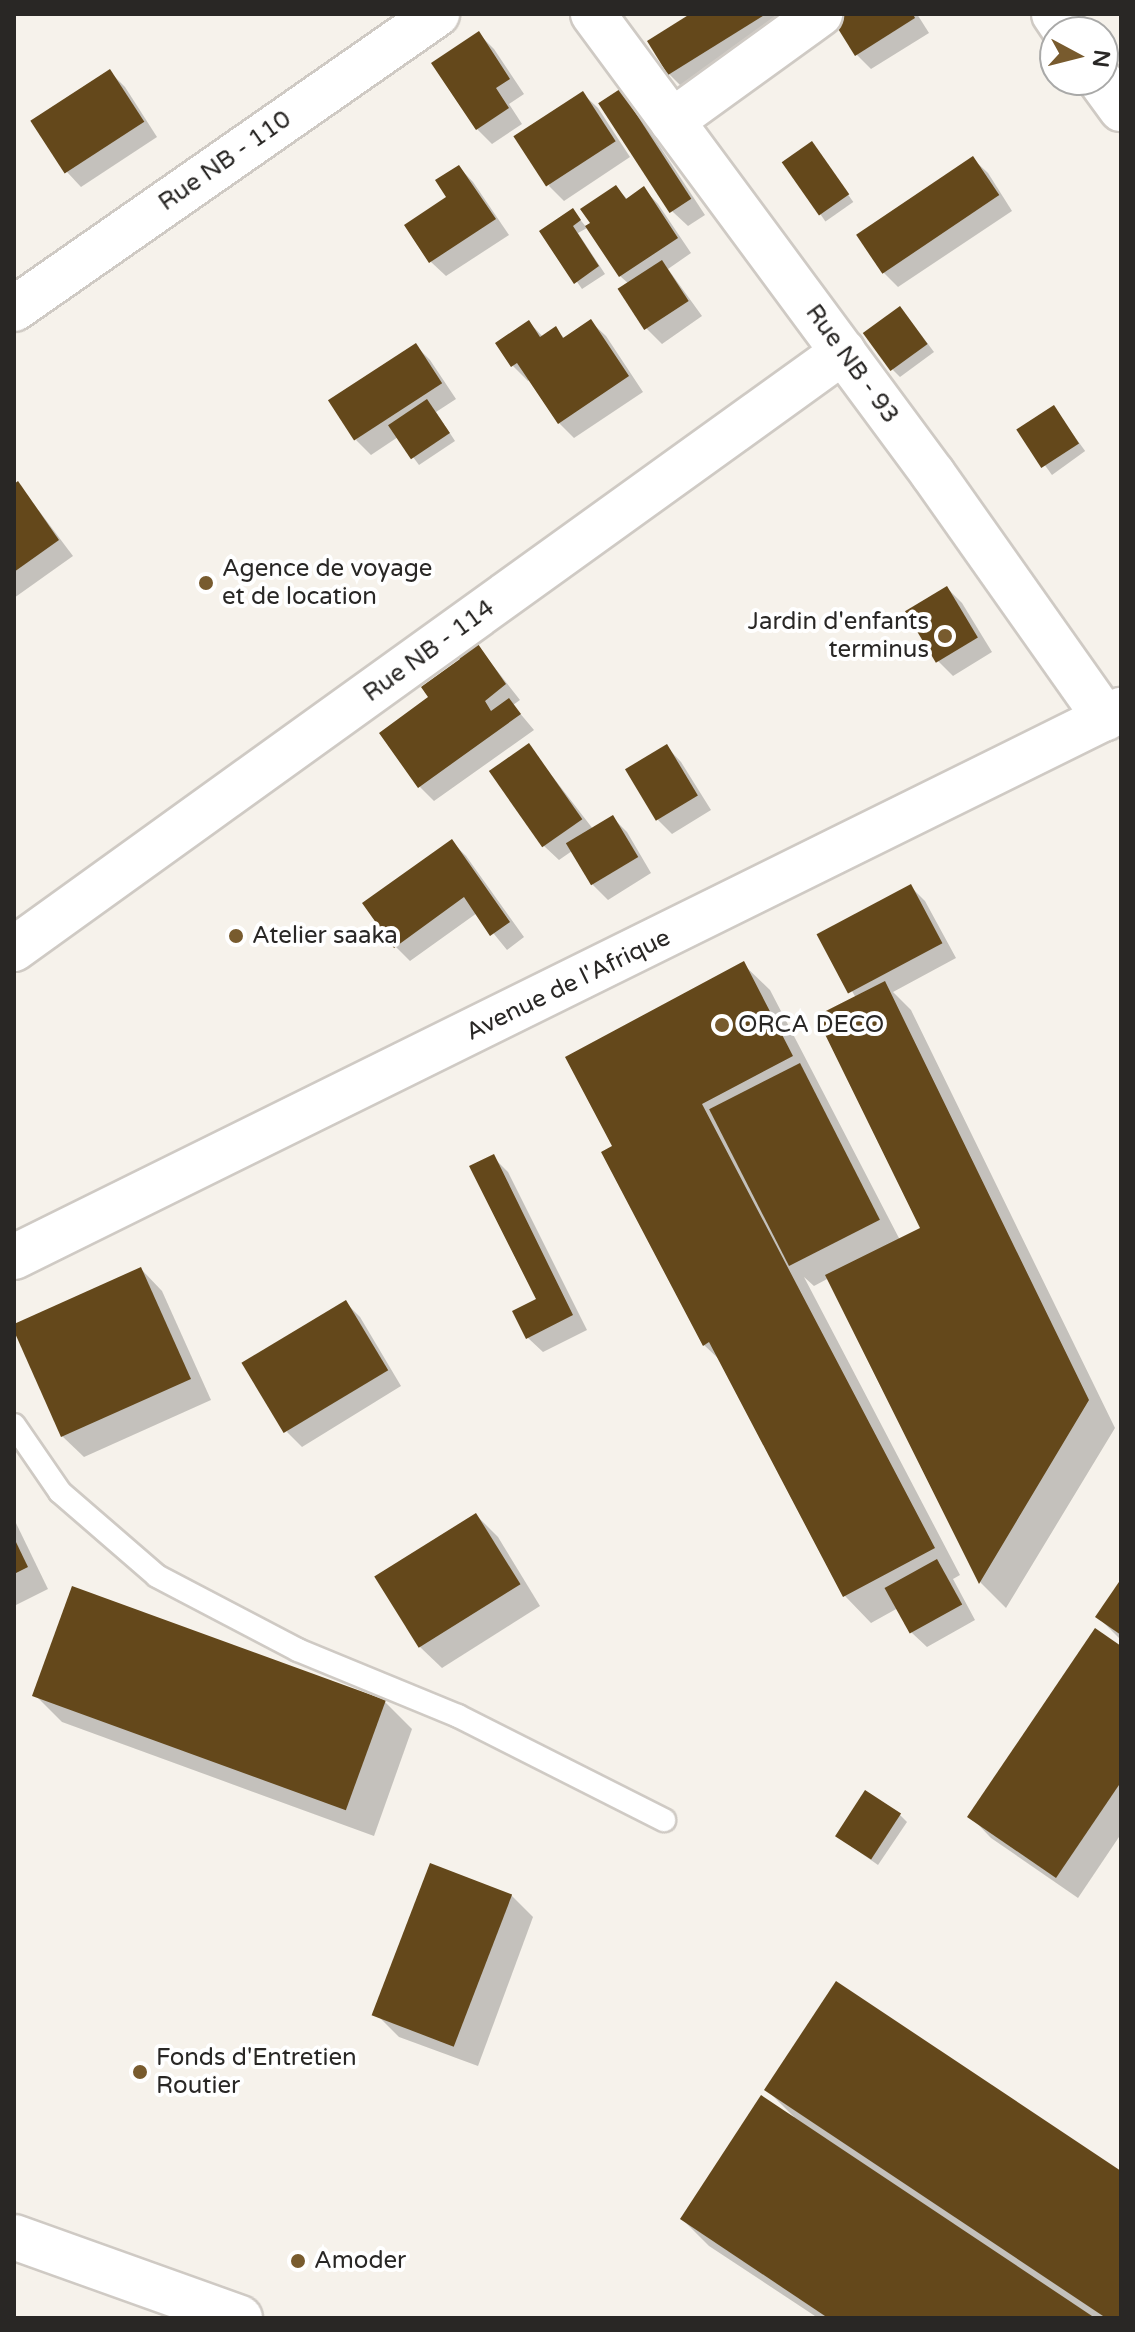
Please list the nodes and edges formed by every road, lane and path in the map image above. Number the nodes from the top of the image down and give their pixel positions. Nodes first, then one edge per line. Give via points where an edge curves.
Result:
1 (437, 14) edge
2 (593, 14) edge
3 (820, 14) edge
4 (672, 121) junction
5 (14, 309) edge
6 (843, 352) junction
7 (1113, 714) edge
8 (14, 949) edge
9 (15, 1254) edge
10 (14, 1425) edge
11 (664, 1820) dead end
12 (14, 2237) edge
13 (240, 2318) edge

1 - 5 street, Rue NB - 110
2 - 4 street, Rue NB - 93
3 - 4 street
4 - 6 street, Rue NB - 93
6 - 7 street, Rue NB - 93
6 - 8 street, Rue NB - 114
7 - 9 street, Avenue de l'Afrique
10 - 11 lane via 60,1492 157,1576 298,1650 458,1716
12 - 13 street

